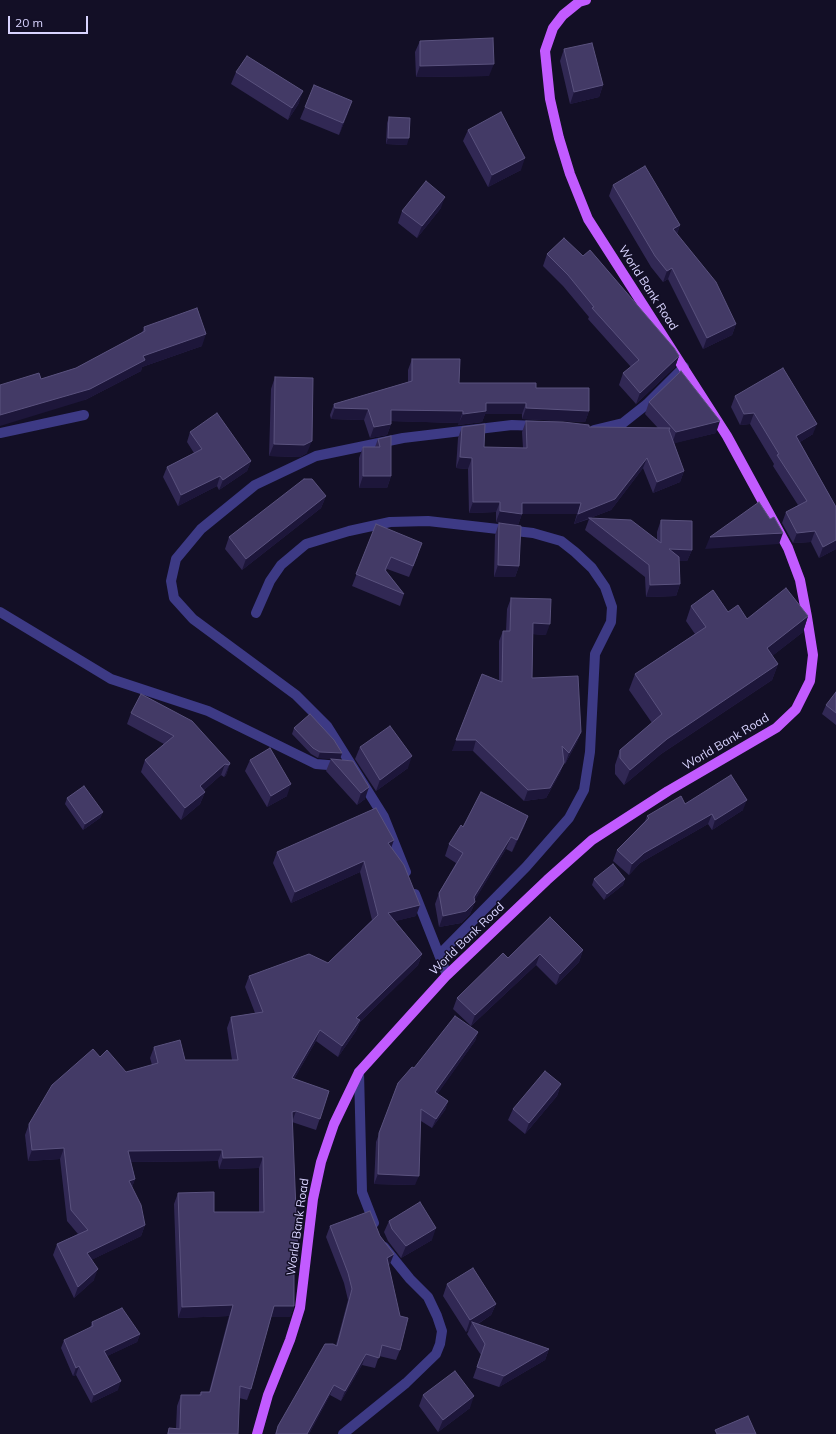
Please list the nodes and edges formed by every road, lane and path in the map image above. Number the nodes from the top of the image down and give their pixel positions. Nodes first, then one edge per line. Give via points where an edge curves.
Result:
1 (586, 0) edge
2 (684, 367) junction
3 (84, 415) dead end
4 (544, 426) edge
5 (581, 429) edge
6 (0, 433) edge
7 (0, 612) edge
8 (256, 612) dead end
9 (352, 766) junction
10 (439, 955) junction
11 (447, 975) junction
12 (358, 1072) junction
13 (257, 1434) edge
14 (343, 1434) edge

1 - 2 main road, World Bank Road via 574,6 553,28 545,51 550,99 559,138 588,219
2 - 5 street via 647,404 623,423 595,430
2 - 11 main road, World Bank Road via 728,436 790,554 800,580 810,632 813,655 810,681 796,709 776,728 668,791 592,840
3 - 6 street
4 - 9 street via 512,425 403,438 316,456 255,485 202,529 176,559 171,581 174,598 193,619 296,695 328,726
7 - 9 street via 111,679 208,711 316,764
8 - 10 street via 270,581 281,565 306,544 390,522 428,522 533,533 561,542 575,552 592,568 605,587 612,607 611,622 595,654 590,752 584,790 569,818 526,867
9 - 10 street via 384,817
10 - 11 street
11 - 12 main road, World Bank Road
12 - 13 main road, World Bank Road via 334,1124 321,1162 313,1199 300,1308 268,1395
12 - 14 street via 362,1192 382,1244 428,1297 438,1316 442,1331 436,1354 406,1383

